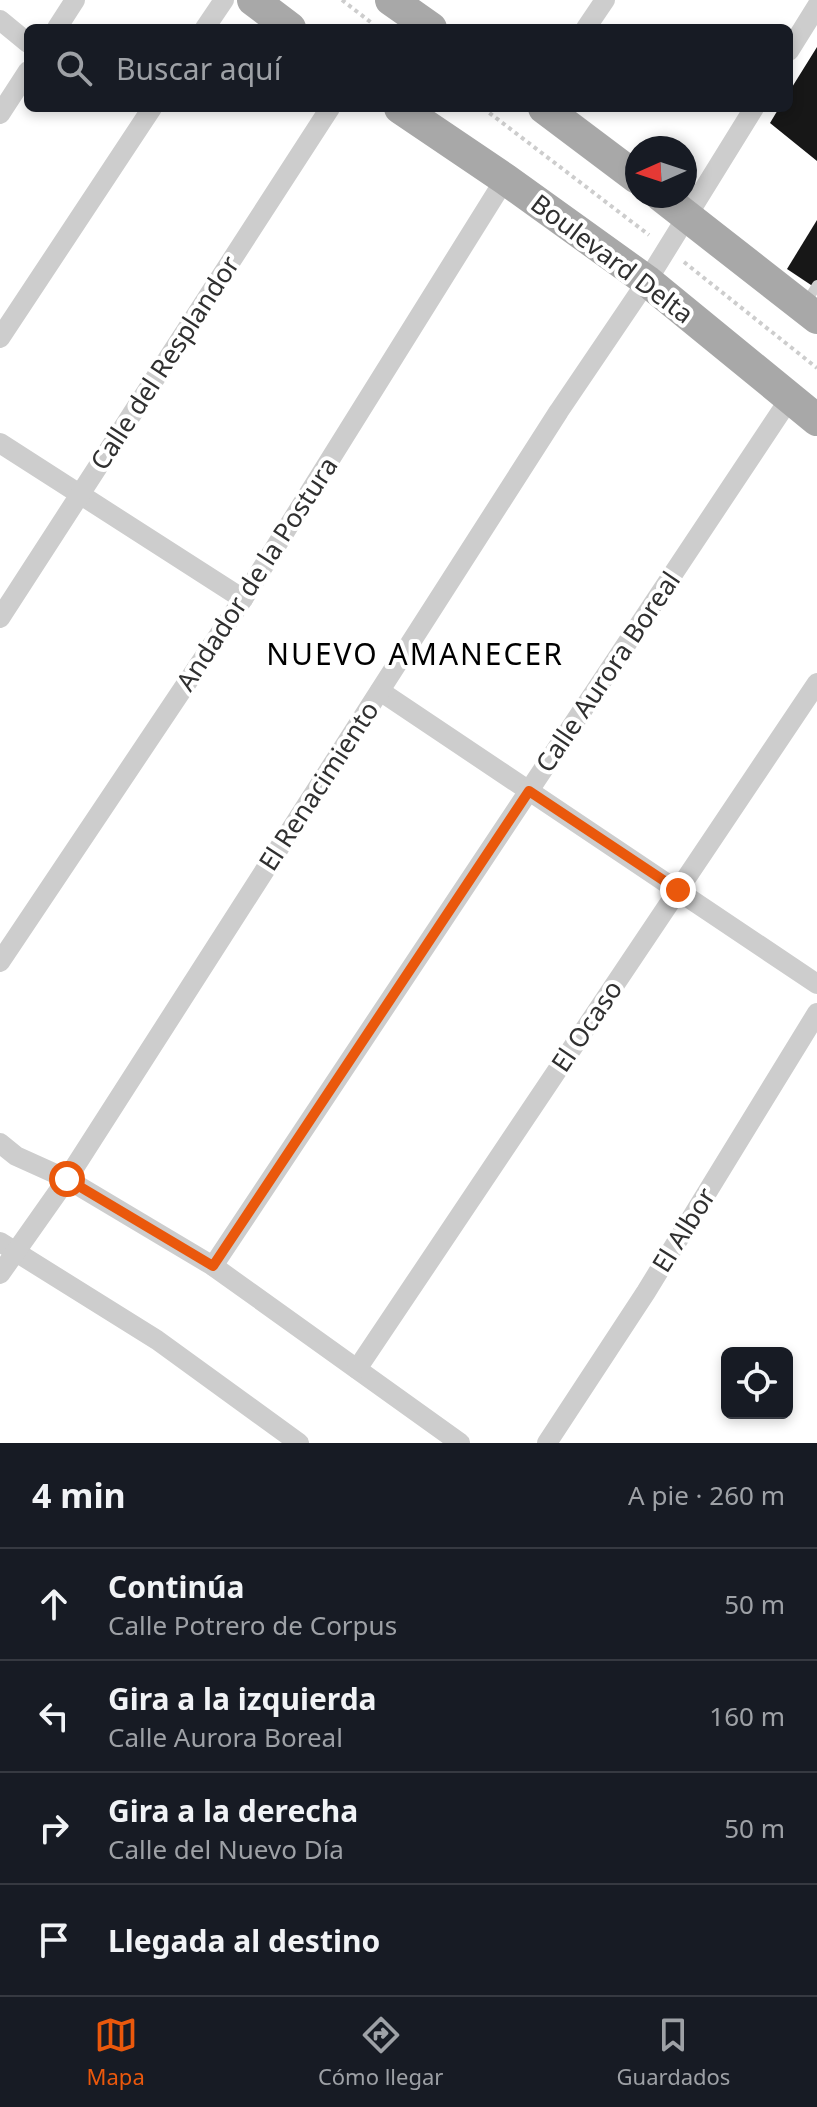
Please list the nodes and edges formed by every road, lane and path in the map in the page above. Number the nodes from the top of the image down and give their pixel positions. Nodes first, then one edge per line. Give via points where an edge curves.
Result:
1 (75, 0) edge
2 (224, 0) edge
3 (253, 0) edge
4 (342, 0) edge
5 (392, 0) edge
6 (605, 0) edge
7 (817, 6) edge
8 (0, 20) edge
9 (60, 24) edge
10 (208, 24) edge
11 (285, 24) edge
12 (374, 24) edge
13 (425, 24) edge
14 (589, 24) edge
15 (24, 40) edge
16 (793, 45) edge
17 (24, 77) edge
18 (149, 112) edge
19 (327, 112) edge
20 (406, 112) edge
21 (549, 112) edge
22 (752, 112) edge
23 (0, 114) edge
24 (625, 169) edge
25 (505, 179) junction
26 (677, 208) edge
27 (687, 216) junction
28 (647, 281) junction
29 (812, 304) edge
30 (0, 338) edge
31 (790, 398) junction
32 (817, 420) edge
33 (0, 443) edge
34 (80, 494) junction
35 (243, 599) junction
36 (0, 618) edge
37 (817, 683) edge
38 (380, 691) junction
39 (529, 791) junction
40 (678, 890) junction
41 (0, 962) edge
42 (817, 984) edge
43 (817, 1013) edge
44 (0, 1143) edge
45 (67, 1179) junction
46 (13, 1244) edge
47 (213, 1266) junction
48 (0, 1274) edge
49 (357, 1369) junction
50 (299, 1443) edge
51 (460, 1443) edge
52 (547, 1443) edge

1 - 9 street
2 - 10 street
3 - 11 main road
4 - 12 path
5 - 13 main road
6 - 14 street
7 - 16 street
8 - 15 street
17 - 23 street
18 - 30 street
19 - 34 street, Calle del Resplandor
20 - 25 main road, Boulevard Delta
21 - 24 main road
22 - 27 street, El Renacimiento
25 - 28 main road, Boulevard Delta
25 - 35 street, Andador de la Postura
26 - 27 main road
27 - 28 street, El Renacimiento
27 - 29 main road
28 - 31 main road, Boulevard Delta
28 - 38 street, El Renacimiento
31 - 32 main road, Boulevard Delta
31 - 39 street, Calle Aurora Boreal
33 - 34 street
34 - 35 street
34 - 36 street, Calle del Resplandor
35 - 41 street, Andador de la Postura
37 - 40 street, El Ocaso
38 - 39 street
38 - 45 street, El Renacimiento
39 - 40 street
39 - 47 street, Calle Aurora Boreal
40 - 42 street
40 - 49 street, El Ocaso
43 - 52 street, El Albor
44 - 45 street
45 - 46 street, El Renacimiento
45 - 47 street
46 - 48 street, El Renacimiento
46 - 50 street
47 - 49 street
49 - 51 street

